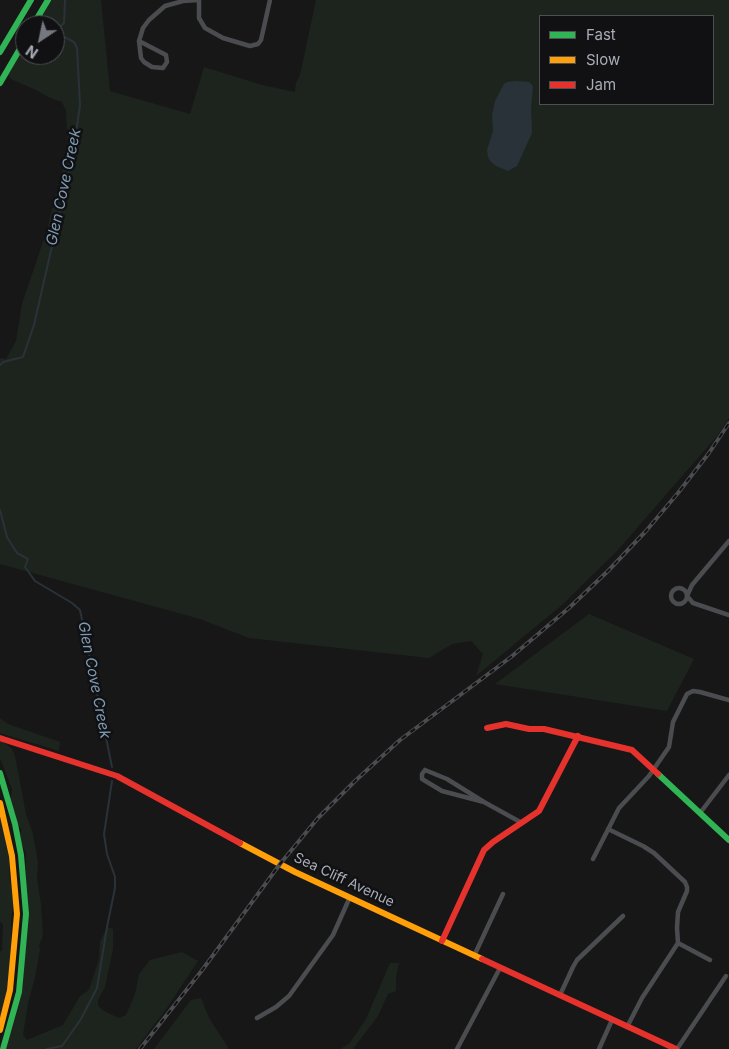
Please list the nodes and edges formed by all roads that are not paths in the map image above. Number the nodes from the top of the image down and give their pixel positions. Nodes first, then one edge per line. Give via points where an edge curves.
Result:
1 (31, 0) edge
2 (48, 0) edge
3 (198, 0) edge
4 (270, 0) edge
5 (39, 15) edge
6 (139, 41) junction
7 (0, 52) edge
8 (15, 57) edge
9 (0, 83) edge
10 (729, 541) edge
11 (729, 614) edge
12 (729, 700) edge
13 (487, 728) dead end
14 (578, 736) junction
15 (0, 738) edge
16 (652, 769) junction
17 (0, 773) edge
18 (729, 775) edge
19 (484, 802) junction
20 (0, 803) edge
21 (700, 813) junction
22 (522, 823) junction
23 (608, 829) junction
24 (729, 840) edge
25 (593, 859) dead end
26 (503, 894) dead end
27 (350, 897) junction
28 (623, 916) dead end
29 (442, 941) junction
30 (678, 943) junction
31 (474, 956) junction
32 (710, 960) dead end
33 (500, 968) junction
34 (726, 976) dead end
35 (560, 995) junction
36 (257, 1018) dead end
37 (612, 1020) junction
38 (627, 1027) junction
39 (0, 1030) edge
40 (3, 1049) edge
41 (457, 1049) edge
42 (599, 1049) edge
43 (677, 1049) edge

1 - 7 street
2 - 5 street
3 - 4 street via 199,18 205,28 223,38 250,46 261,40
3 - 6 street via 176,3 159,10 143,28
6 - 6 street via 144,62 163,68 168,62 166,55
8 - 9 street
10 - 11 street via 692,585 687,596 693,603
12 - 16 street via 700,692 687,694 673,722 670,743
13 - 14 street via 506,724
14 - 16 street via 632,750
14 - 22 street via 545,802 539,811
15 - 27 street, Sea Cliff Avenue via 117,776 295,872
16 - 21 street
16 - 23 street via 619,808
17 - 40 street via 21,855 26,914 19,992
18 - 21 street
19 - 19 street via 447,778 424,770 422,774 422,780 442,791
19 - 22 street
20 - 39 street via 12,856 17,914 10,990
21 - 24 street
22 - 29 street via 484,850
23 - 25 street
23 - 30 street via 654,853 685,882 687,891 677,920
26 - 31 street
27 - 29 street, Sea Cliff Avenue
27 - 36 street via 333,934 289,996
28 - 35 street via 578,960
29 - 31 street, Sea Cliff Avenue
30 - 32 street
30 - 38 street
31 - 33 street, Sea Cliff Avenue
33 - 35 street, Sea Cliff Avenue
33 - 41 street
34 - 43 street
35 - 37 street, Sea Cliff Avenue
37 - 38 street, Sea Cliff Avenue
37 - 42 street
38 - 43 street, Sea Cliff Avenue

